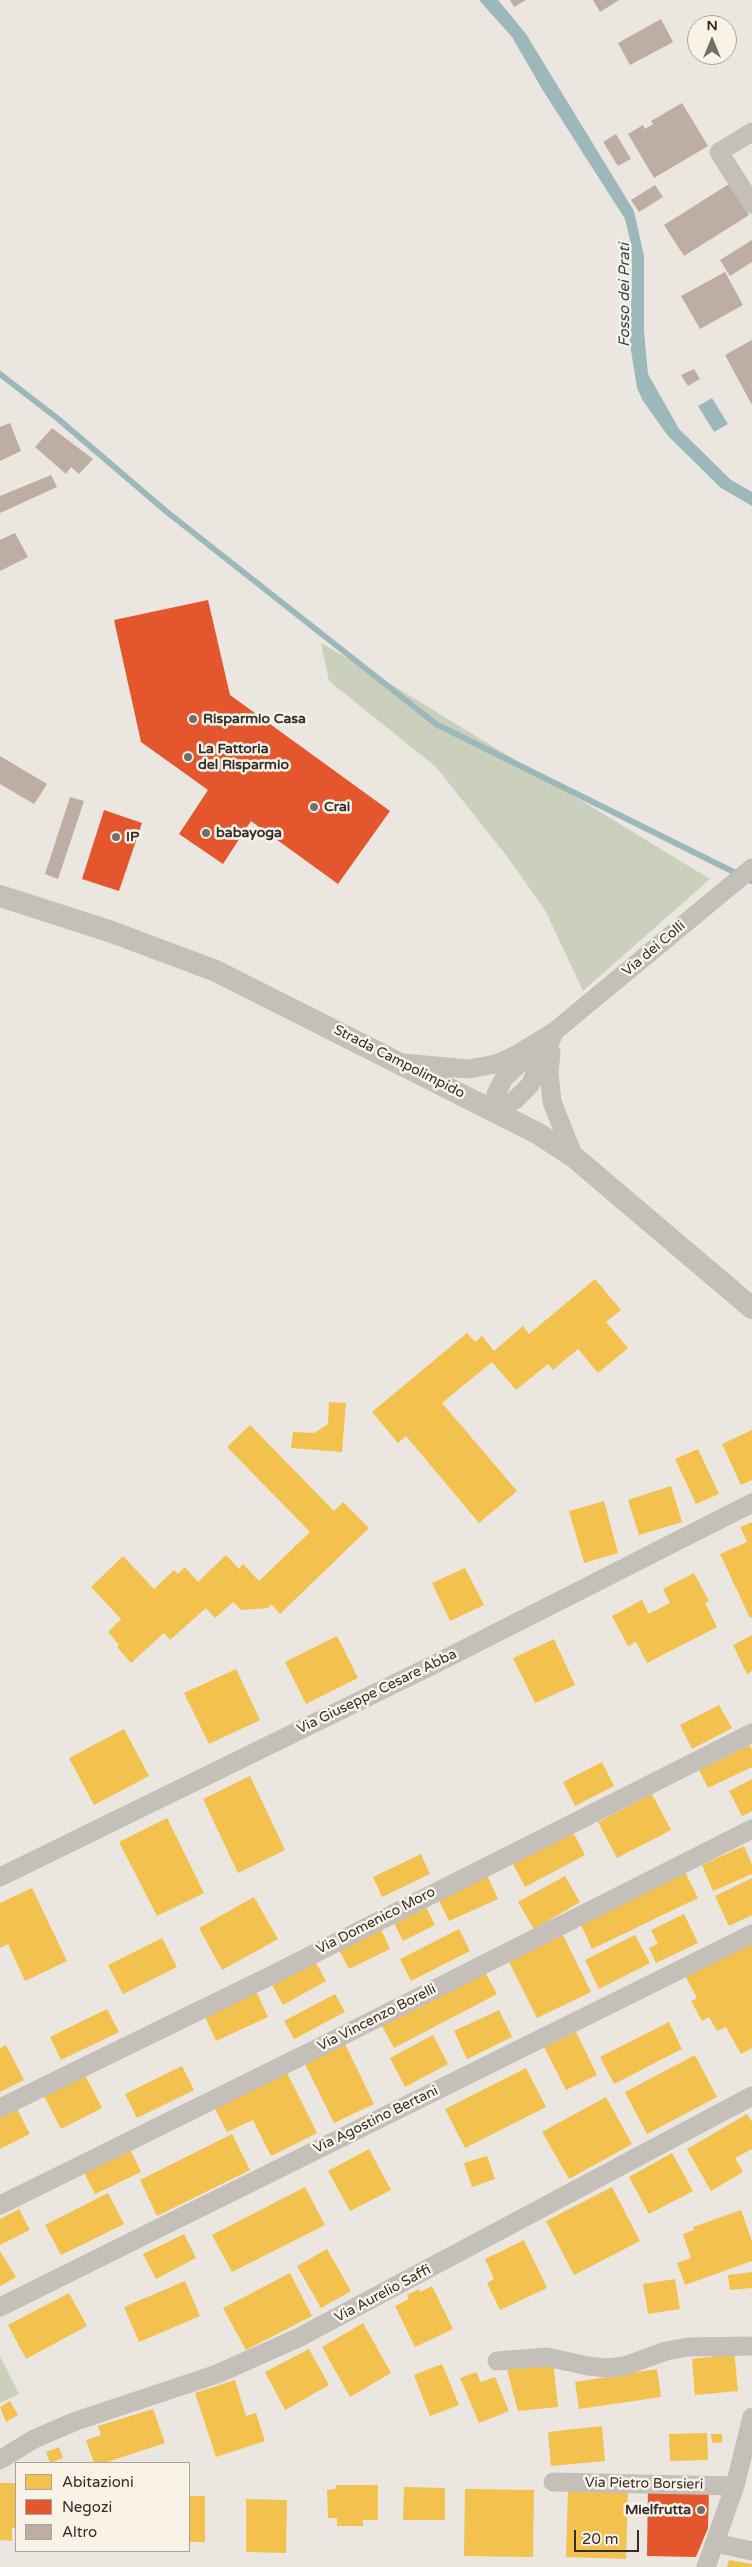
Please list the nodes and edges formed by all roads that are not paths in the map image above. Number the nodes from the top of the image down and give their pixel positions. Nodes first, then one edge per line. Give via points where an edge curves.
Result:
1 (752, 132) edge
2 (752, 204) edge
3 (752, 868) edge
4 (0, 896) edge
5 (555, 1031) junction
6 (398, 1062) junction
7 (493, 1111) junction
8 (574, 1157) junction
9 (752, 1308) edge
10 (752, 1503) edge
11 (752, 1733) edge
12 (752, 1829) edge
13 (0, 1877) edge
14 (752, 1934) edge
15 (752, 2096) edge
16 (0, 2108) edge
17 (0, 2205) edge
18 (0, 2307) edge
19 (752, 2346) edge
20 (497, 2362) dead end
21 (752, 2417) edge
22 (0, 2460) edge
23 (553, 2482) dead end
24 (735, 2486) junction
25 (715, 2543) junction
26 (752, 2551) edge
27 (706, 2567) edge

1 - 2 street via 719,152
3 - 5 street, Via dei Colli
4 - 6 street, Strada Campolimpido via 126,937 216,971
5 - 6 street, Via dei Colli via 514,1056 487,1066 458,1069
5 - 7 street, Via dei Colli via 530,1084 515,1100
5 - 8 street via 549,1064 550,1092
6 - 7 street, Strada Campolimpido
7 - 8 street, Strada Campolimpido via 537,1133
8 - 9 street, Strada Campolimpido
10 - 13 street, Via Giuseppe Cesare Abba via 437,1663
11 - 16 street, Via Domenico Moro
12 - 17 street, Via Vincenzo Borelli
14 - 18 street, Via Agostino Bertani
15 - 22 street, Via Aurelio Saffi via 298,2338 217,2374 76,2421 34,2439
19 - 20 street via 680,2348 625,2366 607,2368 547,2357
21 - 24 street
23 - 24 street, Via Pietro Borsieri
24 - 25 street
25 - 26 street
25 - 27 street

